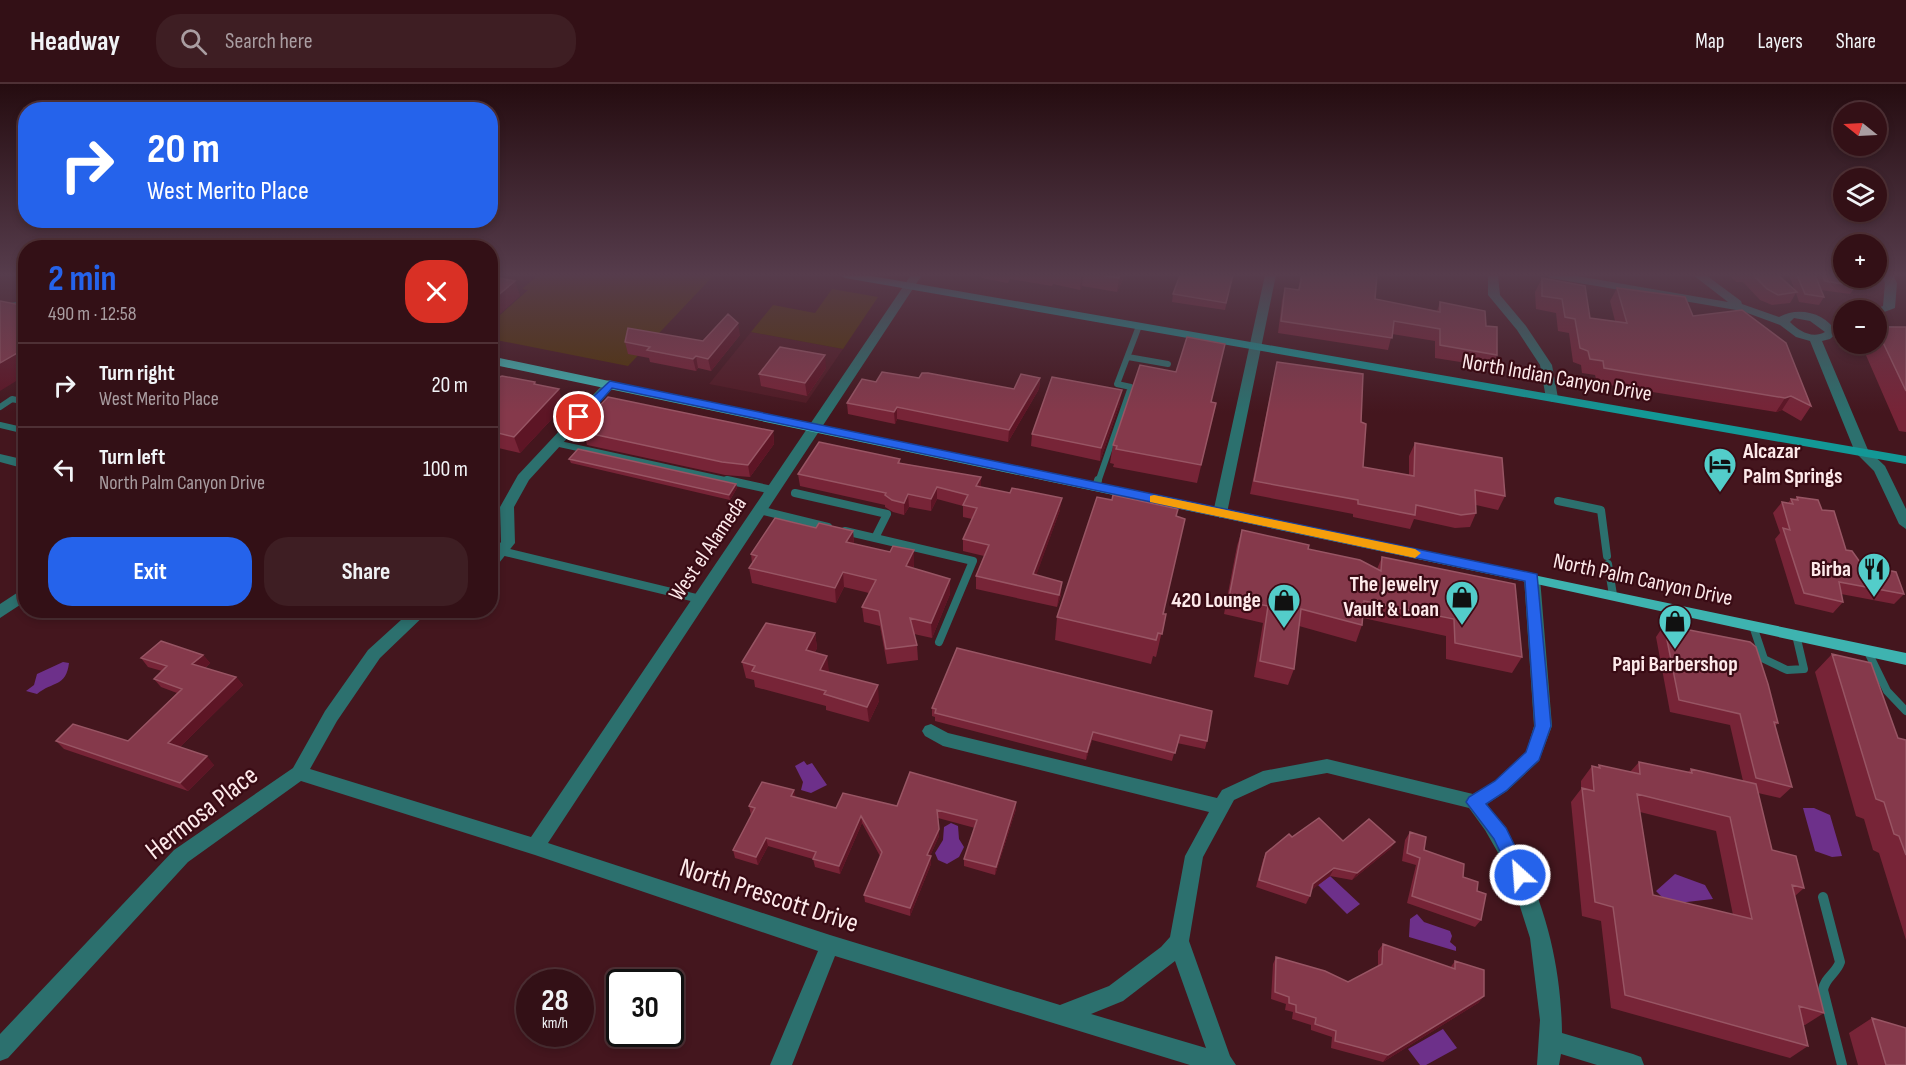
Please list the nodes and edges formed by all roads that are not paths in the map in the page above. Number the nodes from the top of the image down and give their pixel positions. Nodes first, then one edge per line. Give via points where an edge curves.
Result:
1 (886, 321) edge
2 (1113, 321) edge
3 (1261, 321) edge
4 (1516, 321) edge
5 (1781, 321) edge
6 (1819, 321) edge
7 (1784, 322) joint
8 (1827, 325) junction
9 (1833, 325) edge
10 (1139, 326) junction
11 (1887, 329) edge
12 (1906, 332) edge
13 (1815, 338) junction
14 (1256, 346) junction
15 (1128, 357) junction
16 (498, 362) edge
17 (1168, 364) dead end
18 (610, 384) junction
19 (1552, 398) junction
20 (18, 400) edge
21 (0, 407) edge
22 (0, 425) edge
23 (18, 429) edge
24 (813, 429) junction
25 (555, 443) junction
26 (1862, 452) junction
27 (0, 458) edge
28 (1906, 460) edge
29 (18, 463) edge
30 (1096, 487) junction
31 (772, 490) junction
32 (795, 493) dead end
33 (1558, 501) dead end
34 (759, 510) junction
35 (1220, 513) junction
36 (1906, 524) edge
37 (875, 538) junction
38 (501, 551) junction
39 (498, 555) edge
40 (1532, 578) junction
41 (1613, 595) junction
42 (18, 598) edge
43 (700, 599) junction
44 (0, 612) edge
45 (414, 618) edge
46 (1753, 626) junction
47 (1796, 635) junction
48 (939, 642) dead end
49 (1867, 650) junction
50 (1906, 659) edge
51 (1906, 711) edge
52 (931, 731) dead end
53 (299, 773) junction
54 (1474, 802) junction
55 (1222, 807) junction
56 (535, 847) junction
57 (1823, 897) dead end
58 (1179, 940) junction
59 (830, 945) junction
60 (1060, 1015) junction
61 (1553, 1041) junction
62 (0, 1050) edge
63 (1196, 1061) edge
64 (1223, 1064) edge
65 (781, 1065) edge
66 (1548, 1065) edge
67 (1633, 1065) edge
68 (1842, 1065) edge

1 - 24 street, West el Alameda
2 - 10 main road, North Indian Canyon Drive
3 - 14 street
4 - 19 street via 1546,365
5 - 7 street
6 - 8 street
7 - 13 street via 1797,333
8 - 9 street
8 - 13 street via 1829,336
10 - 14 main road, North Indian Canyon Drive
10 - 15 lane
11 - 12 street
13 - 26 street
14 - 19 main road, North Indian Canyon Drive
14 - 35 street
15 - 17 lane
15 - 30 lane via 1118,384 1131,387
16 - 18 main road, North Palm Canyon Drive
18 - 24 main road, North Palm Canyon Drive
18 - 25 street
19 - 26 main road, North Indian Canyon Drive
20 - 21 lane via 12,399
22 - 23 lane
24 - 30 main road, North Palm Canyon Drive
24 - 31 street, West el Alameda
25 - 31 lane
25 - 38 street via 523,478 507,507 508,543
26 - 28 main road, North Indian Canyon Drive
26 - 36 street via 1880,469
27 - 29 street
30 - 35 main road, North Palm Canyon Drive
31 - 34 street, West el Alameda
32 - 37 lane via 887,514
33 - 41 lane via 1601,510
34 - 37 lane
34 - 43 street, West el Alameda
35 - 40 main road, North Palm Canyon Drive
37 - 48 lane via 973,561
38 - 39 street
38 - 43 lane
40 - 41 main road, North Palm Canyon Drive
40 - 54 street via 1543,726 1533,756 1500,786
41 - 46 main road, North Palm Canyon Drive
42 - 44 street
43 - 56 street, West el Alameda
45 - 53 street, Hermosa Place via 374,654 331,716
46 - 47 main road, North Palm Canyon Drive
46 - 47 lane via 1763,657 1777,667 1796,672 1804,669
47 - 49 main road, North Palm Canyon Drive
49 - 50 main road, North Palm Canyon Drive
49 - 51 lane via 1886,691
52 - 55 street via 943,739
53 - 56 street, North Prescott Drive
53 - 62 street, Hermosa Place via 182,856
54 - 55 street via 1327,766 1269,776 1228,795
54 - 61 street via 1500,834 1531,896 1544,957
55 - 58 street via 1194,856
56 - 59 street, North Prescott Drive
57 - 68 lane via 1840,962 1825,979 1823,990
58 - 60 street via 1168,954 1116,994
58 - 64 street
59 - 60 street, North Prescott Drive
59 - 65 street
60 - 63 street, North Prescott Drive
61 - 66 street
61 - 67 street
63 - 64 street, North Prescott Drive

